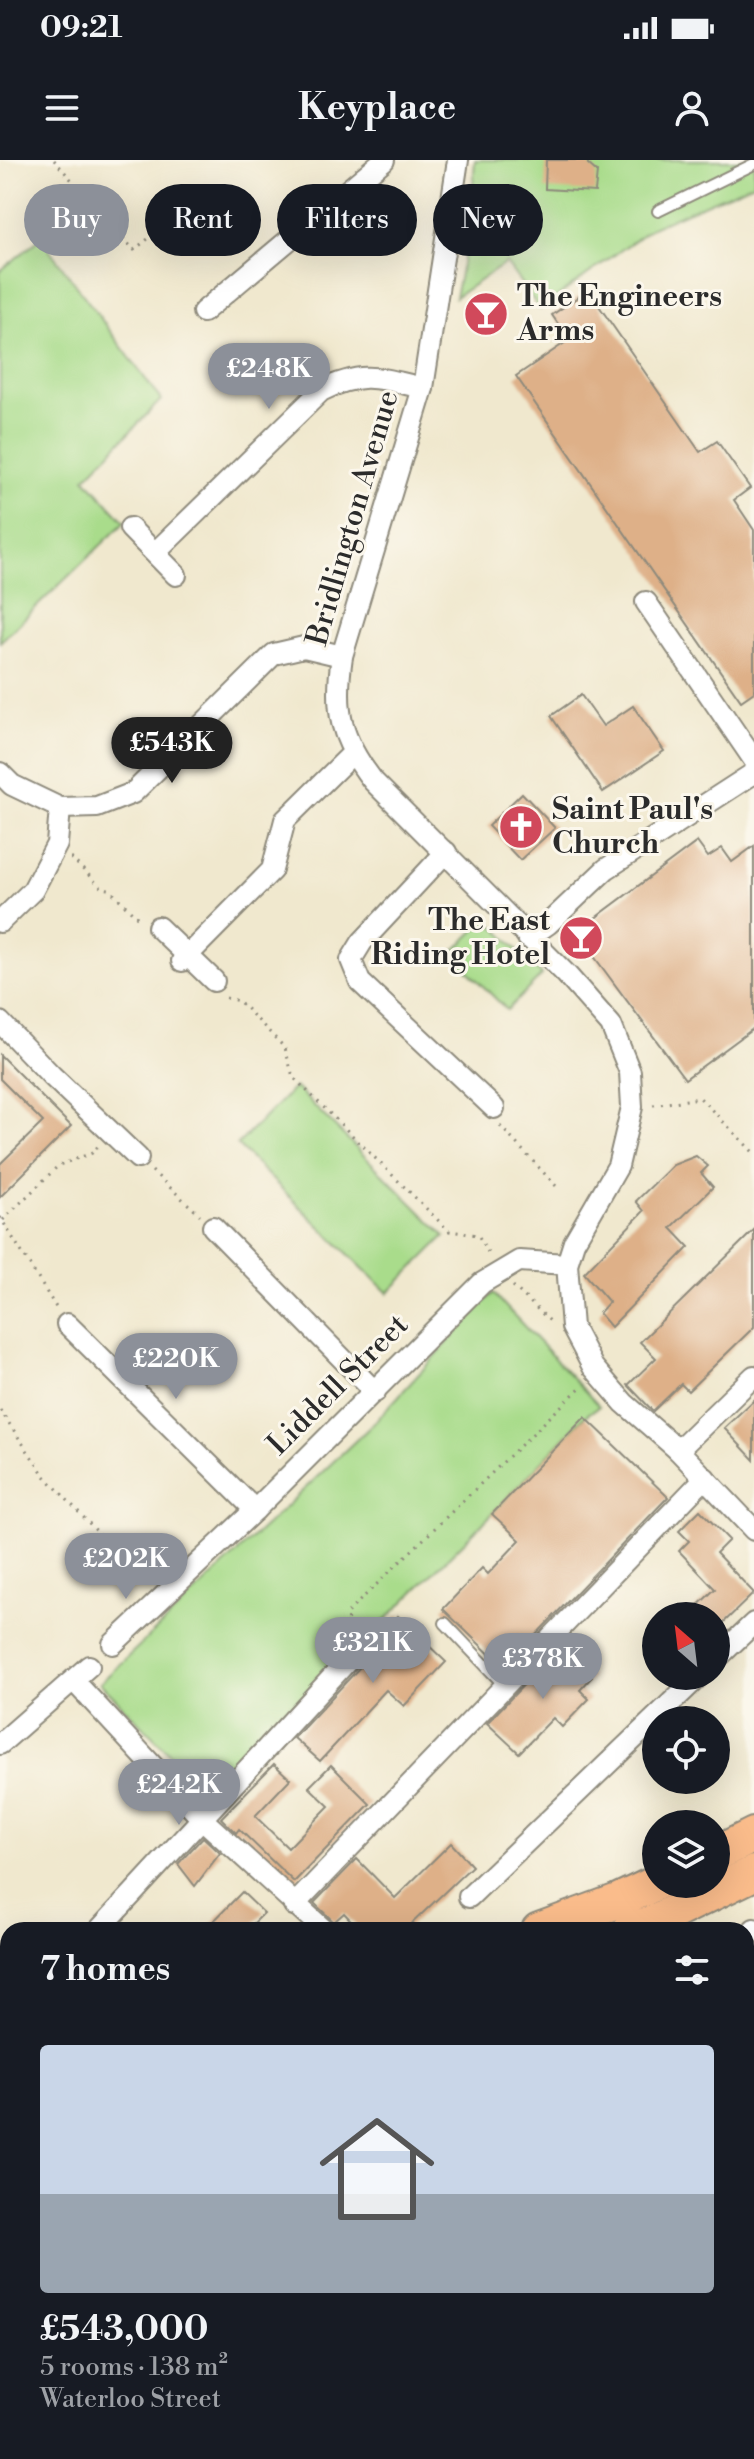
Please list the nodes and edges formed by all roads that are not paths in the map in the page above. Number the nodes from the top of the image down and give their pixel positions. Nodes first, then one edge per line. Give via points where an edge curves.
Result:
1 (384, 160) edge
2 (458, 160) edge
3 (754, 164) edge
4 (658, 211) dead end
5 (203, 312) dead end
6 (423, 388) junction
7 (130, 528) dead end
8 (156, 552) junction
9 (176, 575) dead end
10 (646, 602) dead end
11 (342, 656) junction
12 (352, 754) junction
13 (754, 760) edge
14 (0, 773) edge
15 (754, 773) edge
16 (60, 808) junction
17 (446, 852) junction
18 (0, 922) edge
19 (149, 923) road end
20 (528, 938) junction
21 (185, 959) junction
22 (216, 989) road end
23 (0, 1022) edge
24 (494, 1108) road end
25 (138, 1158) road end
26 (213, 1227) road end
27 (567, 1264) junction
28 (67, 1324) road end
29 (754, 1376) edge
30 (375, 1392) junction
31 (678, 1450) junction
32 (705, 1478) junction
33 (255, 1510) junction
34 (754, 1530) edge
35 (445, 1623) dead end
36 (754, 1623) edge
37 (113, 1644) dead end
38 (730, 1646) edge
39 (352, 1656) road end
40 (505, 1686) junction
41 (684, 1690) edge
42 (0, 1744) edge
43 (202, 1819) junction
44 (754, 1835) edge
45 (730, 1847) edge
46 (754, 1873) edge
47 (754, 1886) edge
48 (469, 1897) dead end
49 (647, 1898) edge
50 (728, 1899) dead end
51 (294, 1905) junction
52 (636, 1918) edge
53 (106, 1922) edge
54 (314, 1922) edge
55 (604, 1922) edge

1 - 5 street
2 - 6 street, Bridlington Avenue
3 - 4 lane
6 - 8 street via 377,377 348,378 321,391
6 - 11 street, Bridlington Avenue
7 - 8 street
8 - 9 street
10 - 13 street
11 - 12 street, Bridlington Avenue via 342,729
11 - 16 street via 304,647 274,654 133,793 97,807
12 - 17 street, Bridlington Avenue
12 - 21 street via 285,820 272,870
14 - 16 street via 12,785
15 - 20 street via 606,869
16 - 18 street via 57,844 33,890
17 - 20 street, Bridlington Avenue
17 - 24 street via 351,960 360,982
19 - 21 street
20 - 27 street, Bridlington Avenue via 611,1025 630,1072 632,1107 618,1166
21 - 22 street
23 - 25 street
26 - 30 street
27 - 30 street, Liddell Street via 519,1261 482,1283
27 - 31 street, Bridlington Avenue via 572,1327 597,1372
28 - 33 street
29 - 31 street
30 - 33 street, Liddell Street
31 - 32 street, Bridlington Avenue
32 - 34 street, Bridlington Avenue
32 - 40 street
33 - 37 street, Liddell Street
35 - 40 lane
36 - 38 street
39 - 43 street
40 - 51 street
41 - 48 street
42 - 43 street via 82,1674
43 - 51 street
43 - 53 street
44 - 45 highway
46 - 52 highway
47 - 50 lane
49 - 52 highway
51 - 54 street
52 - 55 highway

